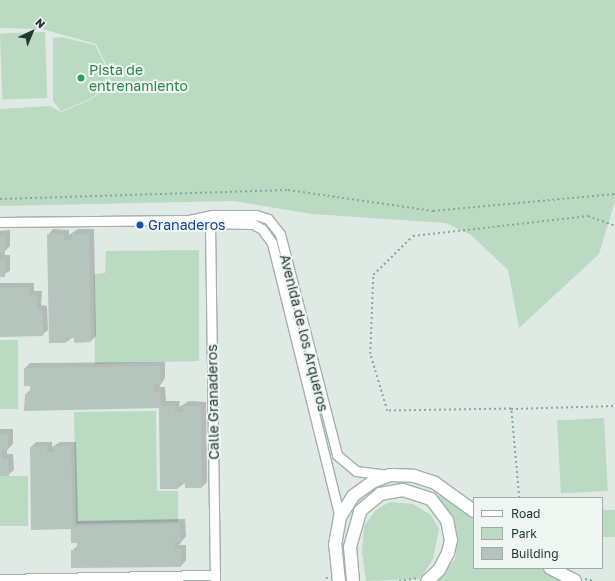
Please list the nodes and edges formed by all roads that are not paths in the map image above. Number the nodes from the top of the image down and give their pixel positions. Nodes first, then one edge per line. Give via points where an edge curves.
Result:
1 (208, 221) junction
2 (0, 222) edge
3 (390, 475) junction
4 (473, 510) edge
5 (340, 517) junction
6 (552, 569) edge
7 (215, 578) edge
8 (0, 579) edge
9 (339, 581) edge
10 (353, 581) edge
11 (424, 581) edge
12 (575, 581) edge

1 - 2 street, Avenida de los Arqueros
1 - 3 street, Avenida de los Arqueros via 212,215 256,215 275,226 280,234 328,432 337,455 356,471
1 - 5 street, Avenida de los Arqueros via 253,224 262,229 272,243
1 - 7 street, Calle Granaderos
3 - 4 main road via 414,476 435,483
3 - 5 main road via 353,496
5 - 9 main road via 335,545
6 - 12 main road
7 - 8 street
10 - 11 main road via 352,538 360,511 380,494 403,490 431,499 447,520 451,540 439,570

